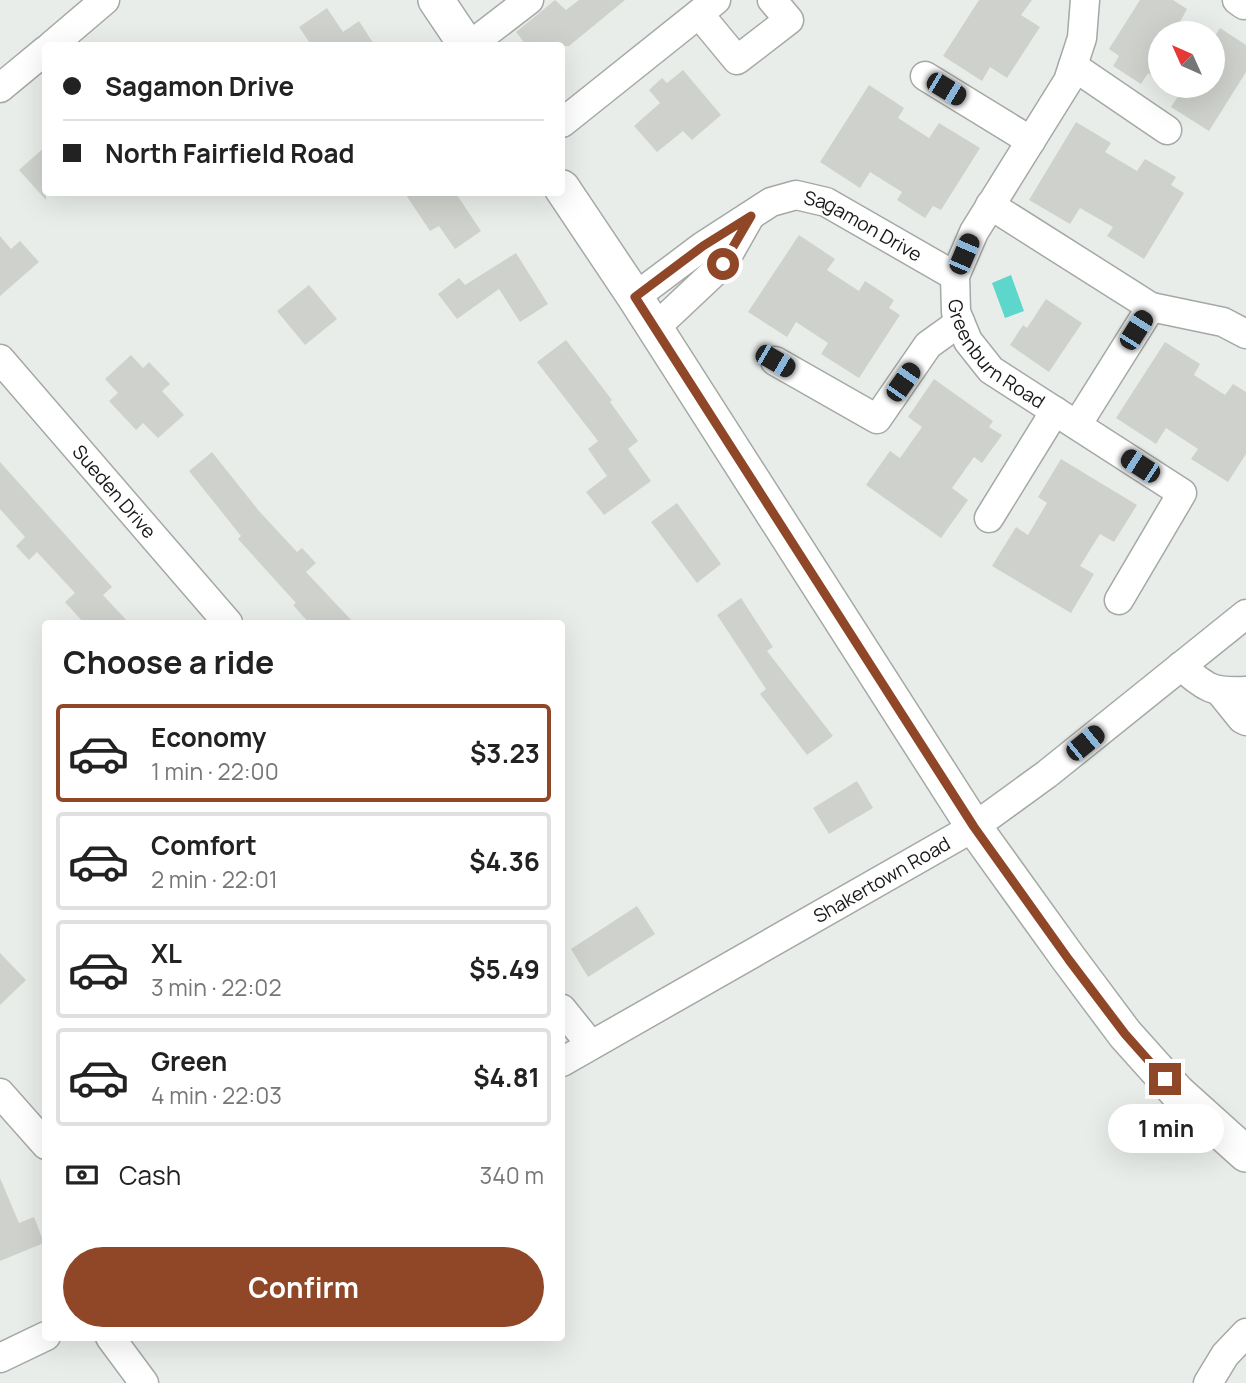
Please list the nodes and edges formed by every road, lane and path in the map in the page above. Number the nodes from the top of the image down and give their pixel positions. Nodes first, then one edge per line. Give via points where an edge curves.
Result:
1 (105, 0) edge
2 (436, 0) edge
3 (529, 0) edge
4 (772, 0) edge
5 (1085, 0) edge
6 (1237, 0) edge
7 (1246, 2) edge
8 (708, 7) edge
9 (56, 42) edge
10 (465, 42) edge
11 (473, 42) edge
12 (42, 53) edge
13 (1073, 66) junction
14 (925, 76) dead end
15 (0, 88) edge
16 (565, 121) edge
17 (1167, 130) dead end
18 (1031, 141) junction
19 (565, 192) edge
20 (990, 205) junction
21 (751, 216) junction
22 (955, 276) junction
23 (635, 297) junction
24 (1151, 306) junction
25 (960, 322) junction
26 (655, 328) junction
27 (1246, 334) edge
28 (0, 359) edge
29 (775, 361) dead end
30 (1066, 418) junction
31 (989, 517) dead end
32 (1119, 600) dead end
33 (1246, 614) edge
34 (225, 620) edge
35 (1181, 666) junction
36 (1233, 692) edge
37 (1246, 721) edge
38 (974, 827) junction
39 (565, 1013) edge
40 (591, 1045) junction
41 (565, 1060) edge
42 (0, 1093) edge
43 (42, 1140) edge
44 (1246, 1154) edge
45 (1246, 1333) edge
46 (42, 1338) edge
47 (113, 1341) edge
48 (0, 1358) edge
49 (144, 1383) edge
50 (1208, 1383) edge

1 - 9 street
2 - 10 main road
3 - 11 street
4 - 8 street via 789,20 737,60
5 - 13 street, Greenburn Road via 1082,38
6 - 7 street
8 - 16 street
12 - 15 street
13 - 17 street
13 - 18 street, Greenburn Road
14 - 18 street
18 - 20 street, Greenburn Road
19 - 23 main road
20 - 22 street, Greenburn Road
20 - 24 street
21 - 22 street, Sagamon Drive via 771,202 796,195 826,202
21 - 23 street, Sagamon Drive
21 - 26 street via 723,264
22 - 25 street, Greenburn Road
23 - 26 main road
24 - 27 street via 1223,322
24 - 30 street
25 - 29 street via 928,345 877,419
25 - 30 street, Greenburn Road via 968,341 991,370
26 - 38 main road
28 - 34 street, Sueden Drive
30 - 31 street
30 - 32 street, Greenburn Road via 1182,493
33 - 35 street, Shakertown Road
35 - 36 street via 1201,684
35 - 38 street, Shakertown Road
36 - 37 street
38 - 40 street, Shakertown Road
38 - 44 main road via 1125,1034 1177,1092
39 - 40 street
40 - 41 street, Shakertown Road
42 - 43 street
45 - 50 street
46 - 48 street
47 - 49 street

